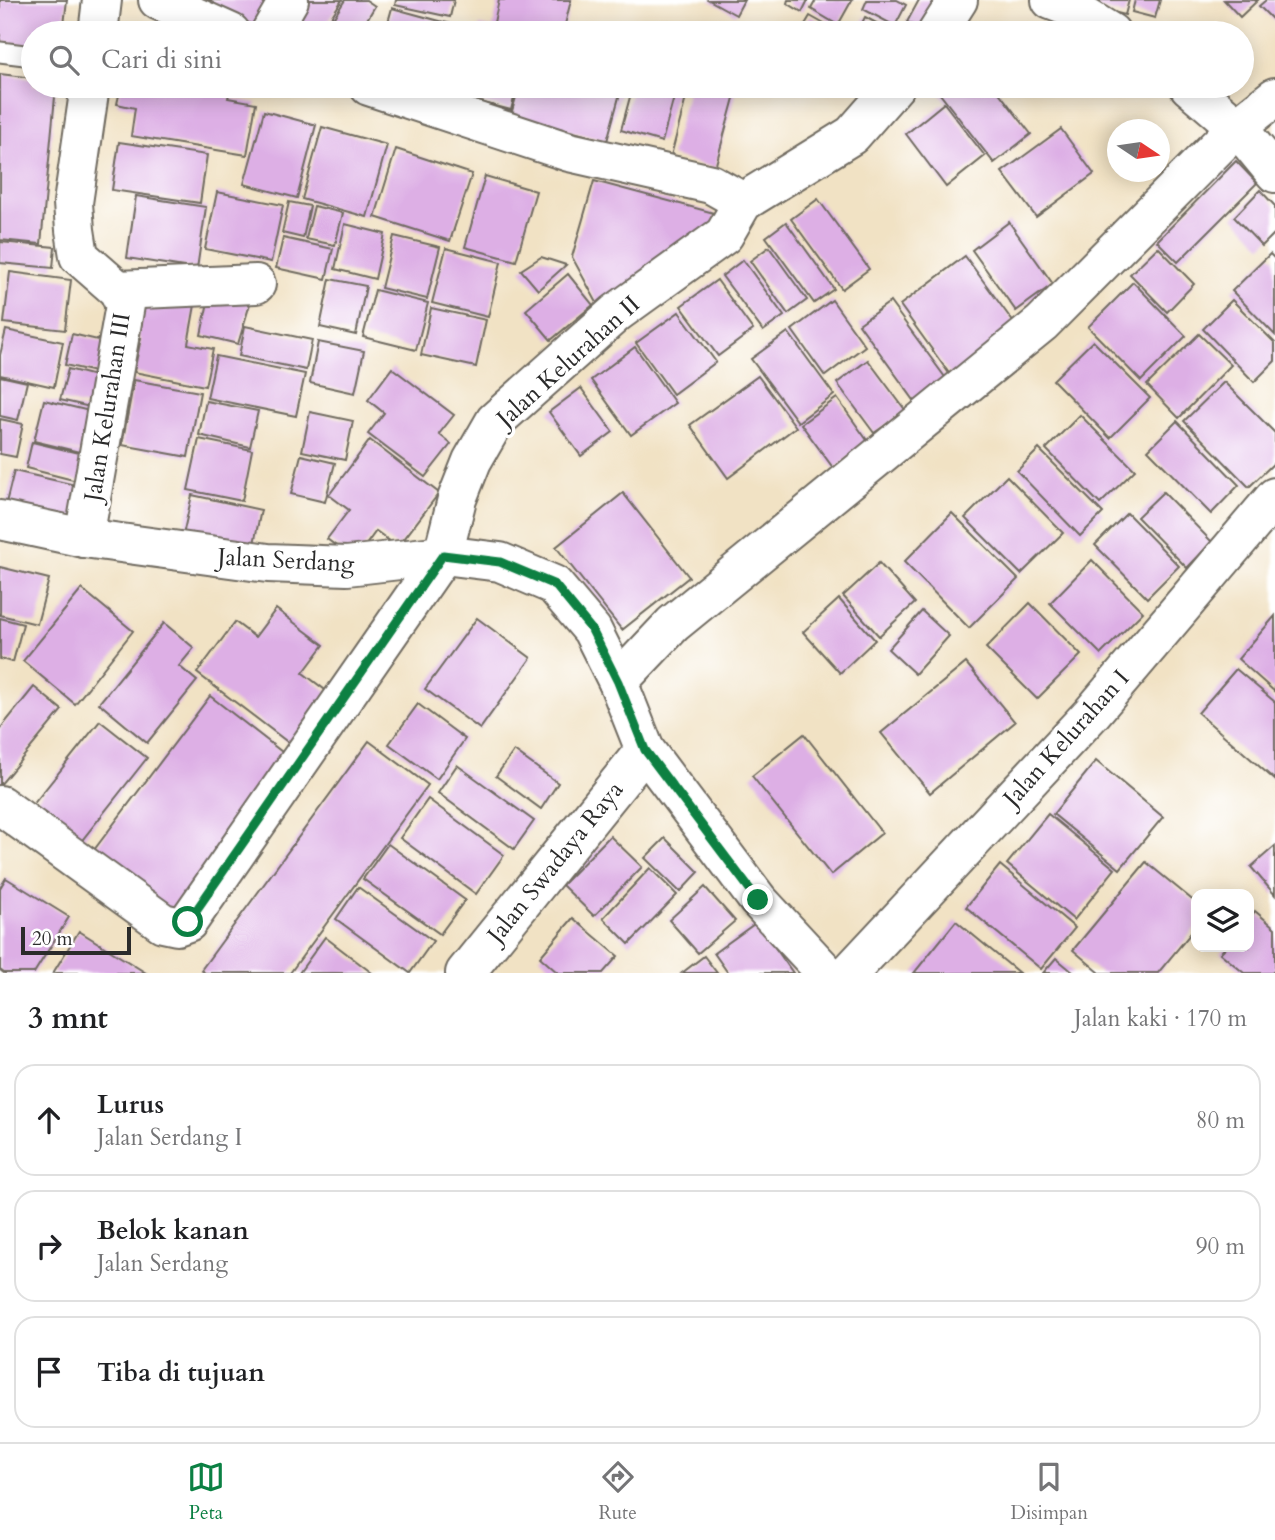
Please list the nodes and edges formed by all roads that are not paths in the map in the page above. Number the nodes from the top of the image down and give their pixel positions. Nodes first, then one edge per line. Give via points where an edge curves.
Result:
1 (102, 0) edge
2 (158, 0) edge
3 (289, 0) edge
4 (958, 0) edge
5 (1064, 2) edge
6 (99, 21) edge
7 (204, 21) edge
8 (277, 21) edge
9 (945, 21) edge
10 (1093, 21) edge
11 (0, 52) edge
12 (21, 55) edge
13 (1275, 97) edge
14 (88, 98) edge
15 (405, 98) edge
16 (884, 98) edge
17 (1203, 98) edge
18 (1237, 127) junction
19 (1275, 173) edge
20 (743, 202) junction
21 (256, 284) dead end
22 (118, 290) junction
23 (1269, 515) edge
24 (0, 520) edge
25 (85, 538) junction
26 (443, 555) junction
27 (618, 682) junction
28 (645, 750) junction
29 (0, 805) edge
30 (465, 973) edge
31 (826, 973) edge
32 (849, 973) edge

1 - 6 street
2 - 7 street
3 - 8 street
4 - 9 street
5 - 10 street
11 - 12 lane
13 - 18 street
14 - 22 street, Jalan Kelurahan III via 73,203 79,256
15 - 20 street via 569,152 711,184
16 - 20 street, Jalan Kelurahan II via 852,135
17 - 18 street
18 - 19 street
18 - 27 street via 1042,323 673,624
20 - 26 street, Jalan Kelurahan II via 724,235 616,313 495,421 457,499
21 - 22 street
22 - 25 street, Jalan Kelurahan III via 125,305
23 - 32 street, Jalan Kelurahan I
24 - 25 street, Jalan Serdang
25 - 26 street, Jalan Serdang via 268,563 347,566
26 - 27 street, Jalan Serdang via 500,562 555,585 592,630
26 - 29 street via 188,922 177,926 163,923
27 - 28 street, Jalan Serdang
28 - 30 street, Jalan Swadaya Raya
28 - 31 street, Jalan Serdang via 758,900

